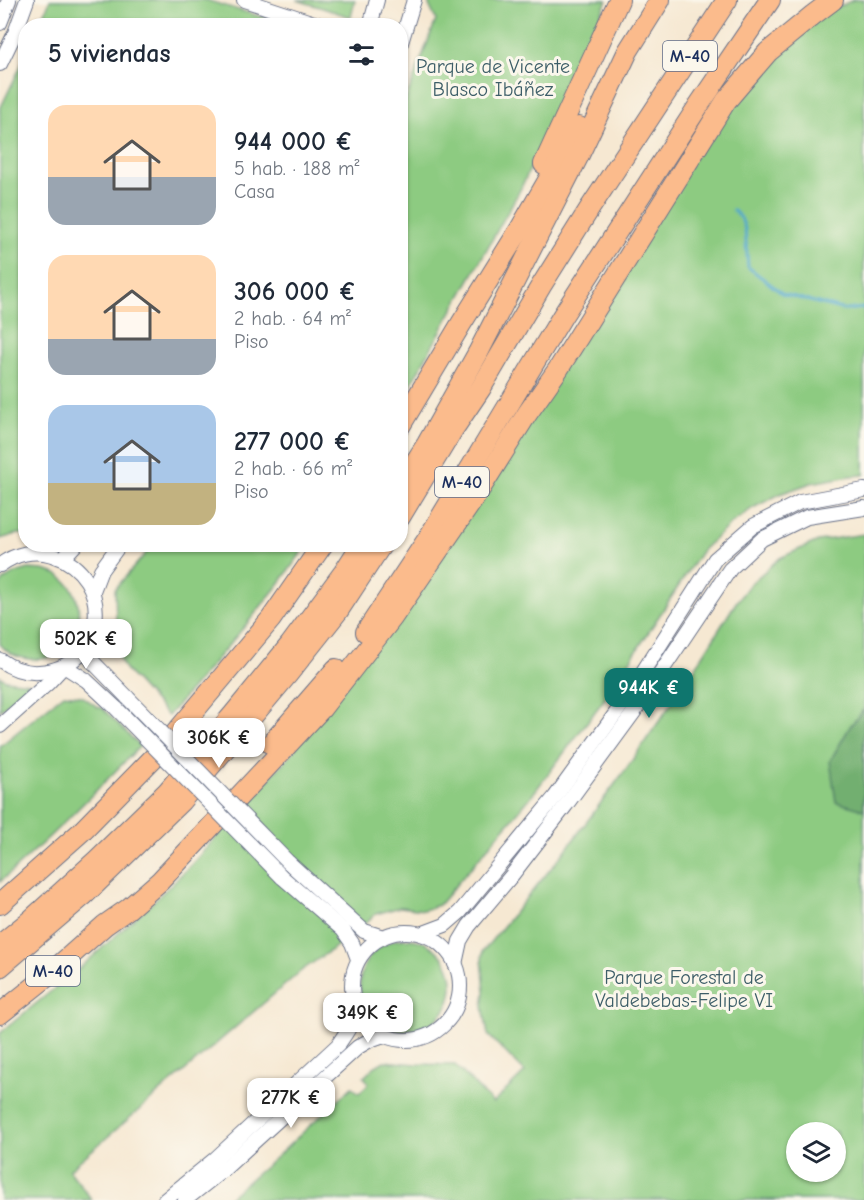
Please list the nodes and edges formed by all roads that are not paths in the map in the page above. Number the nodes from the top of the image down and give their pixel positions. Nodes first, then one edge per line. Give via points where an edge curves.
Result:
1 (9, 0) edge
2 (27, 0) edge
3 (244, 0) edge
4 (377, 0) edge
5 (414, 0) edge
6 (619, 0) edge
7 (653, 0) edge
8 (660, 0) edge
9 (714, 0) edge
10 (727, 0) edge
11 (770, 0) edge
12 (833, 0) edge
13 (20, 18) edge
14 (299, 18) edge
15 (372, 18) edge
16 (408, 20) edge
17 (0, 23) edge
18 (18, 25) edge
19 (0, 64) edge
20 (652, 113) junction
21 (461, 324) junction
22 (408, 413) edge
23 (408, 474) edge
24 (864, 490) edge
25 (408, 504) edge
26 (864, 508) edge
27 (68, 552) edge
28 (114, 552) edge
29 (317, 552) edge
30 (357, 552) edge
31 (377, 552) edge
32 (63, 558) junction
33 (2, 561) edge
34 (93, 591) junction
35 (85, 648) junction
36 (0, 660) edge
37 (63, 667) junction
38 (0, 726) edge
39 (0, 904) edge
40 (105, 925) junction
41 (421, 934) junction
42 (383, 937) junction
43 (0, 945) edge
44 (358, 959) junction
45 (455, 964) junction
46 (0, 968) edge
47 (356, 1006) junction
48 (0, 1014) edge
49 (384, 1035) junction
50 (165, 1200) edge
51 (185, 1200) edge

1 - 17 street
2 - 13 street
3 - 14 street
4 - 15 street
5 - 16 street
6 - 21 highway via 550,153
7 - 21 highway
8 - 23 highway via 628,51 478,353
9 - 20 highway
10 - 20 highway, M-40
11 - 40 highway, M-40 via 563,315 429,537 355,647 204,821
12 - 40 highway via 768,52 726,100 477,494 366,652 321,709 168,873
18 - 19 street
20 - 25 highway, M-40
21 - 22 highway
24 - 41 street via 800,502 753,526 716,560 621,706 555,797 460,912 445,925
26 - 45 street via 807,517 762,539 730,569 634,712 469,926 460,941
27 - 32 street
28 - 34 street
29 - 39 highway via 270,619 164,747 81,832
30 - 43 highway via 290,645 167,792 98,860
31 - 46 highway, M-40 via 338,611 181,801 83,896
32 - 33 street via 26,553
32 - 34 street via 86,578
34 - 35 street via 96,620
35 - 37 street
35 - 42 street, bridge via 93,662 288,862 364,931
36 - 37 street via 32,673
37 - 38 street
37 - 44 street, bridge via 86,680 282,877 343,930
40 - 48 highway, M-40
41 - 42 street via 395,933
41 - 45 street via 441,945
42 - 44 street
44 - 47 street via 352,990
45 - 49 street via 459,996 444,1024 416,1039
47 - 49 street via 372,1028
47 - 50 street via 351,1026 338,1045
49 - 51 street via 358,1047

